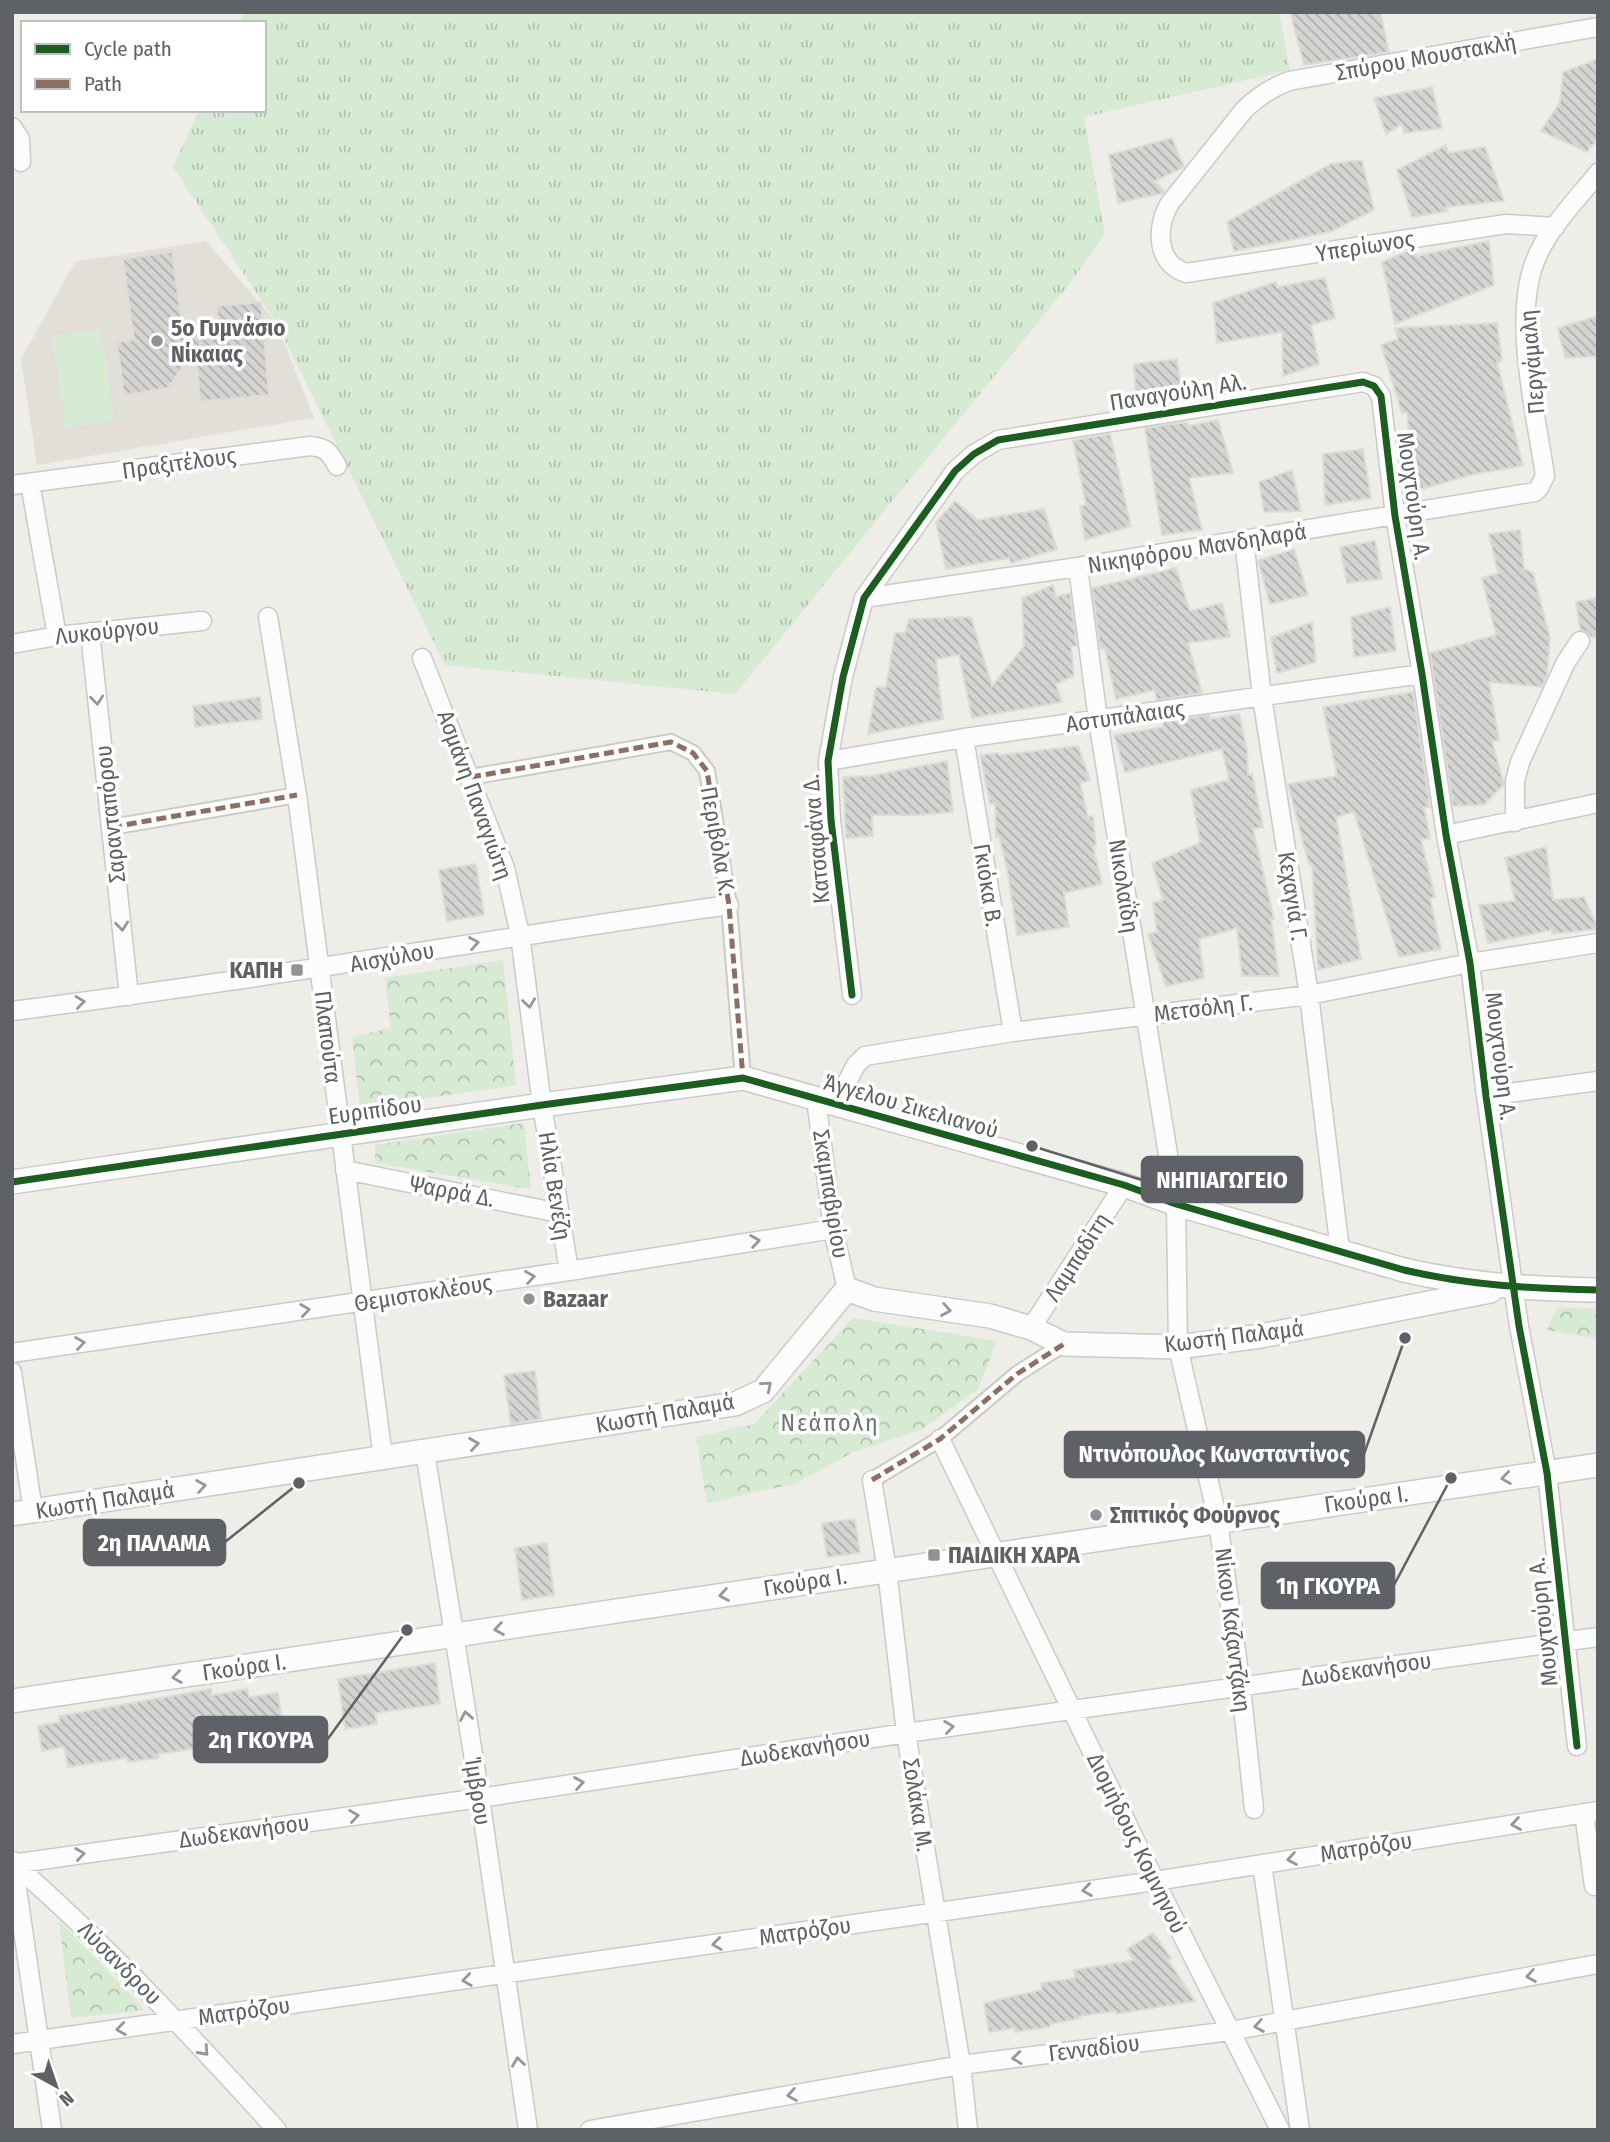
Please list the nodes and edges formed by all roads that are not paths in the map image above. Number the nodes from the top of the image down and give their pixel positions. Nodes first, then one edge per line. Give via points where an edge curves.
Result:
1 (1598, 27) edge
2 (12, 127) edge
3 (21, 162) dead end
4 (1598, 173) edge
5 (1555, 227) junction
6 (1176, 270) joint
7 (1363, 382) joint
8 (998, 440) joint
9 (337, 466) dead end
10 (21, 484) edge
11 (1528, 495) joint
12 (1395, 516) junction
13 (1244, 540) junction
14 (1078, 567) junction
15 (864, 598) junction
16 (268, 617) dead end
17 (201, 621) dead end
18 (90, 632) junction
19 (57, 636) junction
20 (1580, 641) dead end
21 (12, 644) edge
22 (422, 658) dead end
23 (1422, 674) junction
24 (1262, 697) junction
25 (1098, 720) junction
26 (964, 738) junction
27 (828, 761) junction
28 (471, 777) junction
29 (297, 796) junction
30 (1598, 803) edge
31 (1515, 822) junction
32 (112, 827) junction
33 (1446, 835) junction
34 (729, 905) junction
35 (520, 935) junction
36 (1598, 943) edge
37 (1470, 963) junction
38 (320, 969) junction
39 (852, 995) dead end
40 (1309, 995) junction
41 (129, 996) junction
42 (12, 1011) edge
43 (1145, 1015) junction
44 (1013, 1032) junction
45 (743, 1078) junction
46 (1598, 1081) edge
47 (1486, 1096) junction
48 (825, 1102) junction
49 (542, 1105) junction
50 (341, 1134) junction
51 (345, 1170) junction
52 (12, 1182) edge
53 (1124, 1185) junction
54 (1177, 1204) junction
55 (559, 1213) junction
56 (833, 1229) junction
57 (1340, 1251) junction
58 (569, 1271) junction
59 (1513, 1287) junction
60 (847, 1289) junction
61 (1598, 1290) edge
62 (363, 1302) junction
63 (1031, 1328) junction
64 (1064, 1344) junction
65 (1178, 1347) junction
66 (12, 1353) edge
67 (12, 1372) edge
68 (940, 1440) junction
69 (425, 1452) junction
70 (383, 1458) junction
71 (1598, 1465) edge
72 (1546, 1473) junction
73 (872, 1480) joint
74 (23, 1513) edge
75 (1219, 1521) junction
76 (996, 1554) junction
77 (887, 1570) junction
78 (453, 1636) junction
79 (1598, 1637) edge
80 (1564, 1642) junction
81 (1241, 1687) junction
82 (12, 1701) edge
83 (1071, 1709) junction
84 (906, 1732) junction
85 (1577, 1746) dead end
86 (480, 1798) junction
87 (1254, 1809) dead end
88 (1591, 1812) edge
89 (12, 1857) edge
90 (13, 1863) edge
91 (1262, 1864) junction
92 (1155, 1881) junction
93 (1594, 1886) dead end
94 (936, 1911) junction
95 (1598, 1964) edge
96 (506, 1975) junction
97 (177, 2020) junction
98 (1285, 2021) junction
99 (1230, 2031) junction
100 (39, 2040) junction
101 (12, 2044) edge
102 (961, 2065) junction
103 (52, 2130) edge
104 (277, 2130) edge
105 (528, 2130) edge
106 (590, 2130) edge
107 (968, 2130) edge
108 (1280, 2130) edge
109 (1300, 2130) edge

1 - 6 street, Σπύρου Μουστακλή via 1289,81 1258,96 1162,217 1160,238 1166,260
2 - 3 street via 20,139
4 - 5 street, Περγάμαλη
5 - 6 street, Υπερίωνος via 1506,224 1186,273
5 - 11 street, Περγάμαλη via 1534,263 1527,291 1525,335 1545,475 1539,488
7 - 8 street, Παναγούλη Αλ.
7 - 12 street, Μουχτούρη Α. via 1374,386 1381,396
8 - 15 street, Κατσαφάνα Δ. via 955,471
9 - 10 street, Πραξιτέλους via 331,453 310,446
10 - 19 street
11 - 12 street, Νικηφόρου Μανδηλαρά
12 - 13 street, Νικηφόρου Μανδηλαρά
12 - 23 street, Μουχτούρη Α.
13 - 14 street, Νικηφόρου Μανδηλαρά
13 - 24 street, Κεχαγιά Γ.
14 - 15 street, Νικηφόρου Μανδηλαρά
14 - 25 street, Νικολαΐδη
15 - 27 street, Κατσαφάνα Δ.
16 - 29 street, Πλαπούτα
17 - 18 street, Λυκούργου
18 - 19 street, Λυκούργου
18 -> 32 street, Σαρανταπόρου
19 - 21 street, Λυκούργου
20 - 31 street via 1520,762
22 - 28 street, Ασμάνη Παναγιώτη
23 - 24 street, Αστυπάλαιας
23 - 33 street, Μουχτούρη Α.
24 - 25 street, Αστυπάλαιας
24 - 40 street, Κεχαγιά Γ.
25 - 26 street, Αστυπάλαιας
25 - 43 street, Νικολαΐδη
26 - 27 street, Αστυπάλαιας
26 - 44 street, Γκιόκα Β.
27 - 39 street, Κατσαφάνα Δ.
28 - 34 street, Περιβόλα Κ. via 671,742 693,753 706,771
28 - 35 street, Ασμάνη Παναγιώτη via 505,868
29 - 32 street
29 - 38 street, Πλαπούτα
30 - 31 street
31 - 33 street
32 -> 41 street, Σαρανταπόρου
33 - 37 street, Μουχτούρη Α.
34 - 35 street, Αισχύλου
34 - 45 street, Περιβόλα Κ.
38 -> 35 street, Αισχύλου
35 -> 49 street, Ηλία Βενέζη
36 - 37 street, Μετσόλη Γ.
37 - 40 street, Μετσόλη Γ.
37 - 47 street, Μουχτούρη Α.
38 - 41 street, Αισχύλου
38 - 50 street, Πλαπούτα
40 - 43 street, Μετσόλη Γ.
40 - 57 street, Κεχαγιά Γ.
42 -> 41 street, Αισχύλου
43 - 44 street, Μετσόλη Γ.
43 - 54 street, Νικολαΐδη
44 - 48 street, Μετσόλη Γ. via 865,1056
45 - 48 street, Άγγελου Σικελιανού
45 - 49 street, Ευριπίδου
46 - 47 street
47 - 59 street, Μουχτούρη Α.
48 - 53 street, Άγγελου Σικελιανού
48 - 56 street, Σκαμπαβιρίου
49 - 50 street, Ευριπίδου
49 - 55 street, Ηλία Βενέζη
50 - 51 street, Πλαπούτα
50 - 52 street, Ευριπίδου
51 - 55 street, Ψαρρά Δ.
51 - 62 street, Πλαπούτα
53 - 54 street, Άγγελου Σικελιανού
53 - 63 street, Λαμπαδίτη
54 - 57 street, Άγγελου Σικελιανού
54 - 65 street, Νίκου Καζαντζάκη
55 - 58 street, Ηλία Βενέζη
58 -> 56 street, Θεμιστοκλέους
56 - 60 street, Σκαμπαβιρίου
57 - 59 street, Άγγελου Σικελιανού via 1426,1275
62 -> 58 street, Θεμιστοκλέους
59 - 61 street, Άγγελου Σικελιανού
59 - 65 street, Κωστή Παλαμά via 1261,1336
59 - 72 street, Μουχτούρη Α.
60 -> 63 street, Κωστή Παλαμά via 874,1299 990,1316
69 -> 60 street, Κωστή Παλαμά via 734,1405 763,1391
66 -> 62 street, Θεμιστοκλέους
62 - 70 street, Πλαπούτα
63 - 64 street, Κωστή Παλαμά
64 - 65 street, Κωστή Παλαμά
64 - 68 street via 1017,1374
65 - 75 street, Νίκου Καζαντζάκη
67 - 74 street
68 - 73 street
68 - 76 street
69 - 70 street, Κωστή Παλαμά
69 - 78 street, Ίμβρου
74 -> 70 street, Κωστή Παλαμά
71 - 72 street, Γκούρα Ι.
72 -> 75 street, Γκούρα Ι.
72 - 80 street, Μουχτούρη Α.
73 - 77 street, Σολάκα Μ.
75 - 76 street, Γκούρα Ι.
75 - 81 street, Νίκου Καζαντζάκη
76 - 77 street, Γκούρα Ι.
76 - 83 street, Διομήδους Κομνηνού
77 -> 78 street, Γκούρα Ι.
77 - 84 street, Σολάκα Μ.
78 -> 82 street, Γκούρα Ι.
86 -> 78 street, Ίμβρου
79 - 80 street, Δωδεκανήσου
80 - 81 street, Δωδεκανήσου
80 - 85 street, Μουχτούρη Α.
81 - 83 street, Δωδεκανήσου
81 - 87 street, Νίκου Καζαντζάκη
84 -> 83 street, Δωδεκανήσου
83 - 92 street, Διομήδους Κομνηνού
86 -> 84 street, Δωδεκανήσου
84 - 94 street, Σολάκα Μ.
90 -> 86 street, Δωδεκανήσου
86 - 96 street, Ίμβρου
88 -> 91 street, Ματρόζου
88 - 93 street
89 - 90 street
90 - 97 street, Λύσανδρου
90 - 100 street
91 - 92 street, Ματρόζου
91 - 98 street
92 -> 94 street, Ματρόζου
92 - 99 street, Διομήδους Κομνηνού
94 -> 96 street, Ματρόζου
94 - 102 street, Σολάκα Μ.
95 -> 98 street, Γενναδίου
96 -> 97 street, Ματρόζου
105 -> 96 street, Ίμβρου
97 -> 100 street, Ματρόζου
97 -> 104 street, Λύσανδρου
98 -> 99 street, Γενναδίου
98 - 109 street
99 -> 102 street, Γενναδίου
99 - 108 street, Διομήδους Κομνηνού
100 - 101 street, Ματρόζου
100 - 103 street
102 -> 106 street, Γενναδίου
102 - 107 street, Σολάκα Μ.

